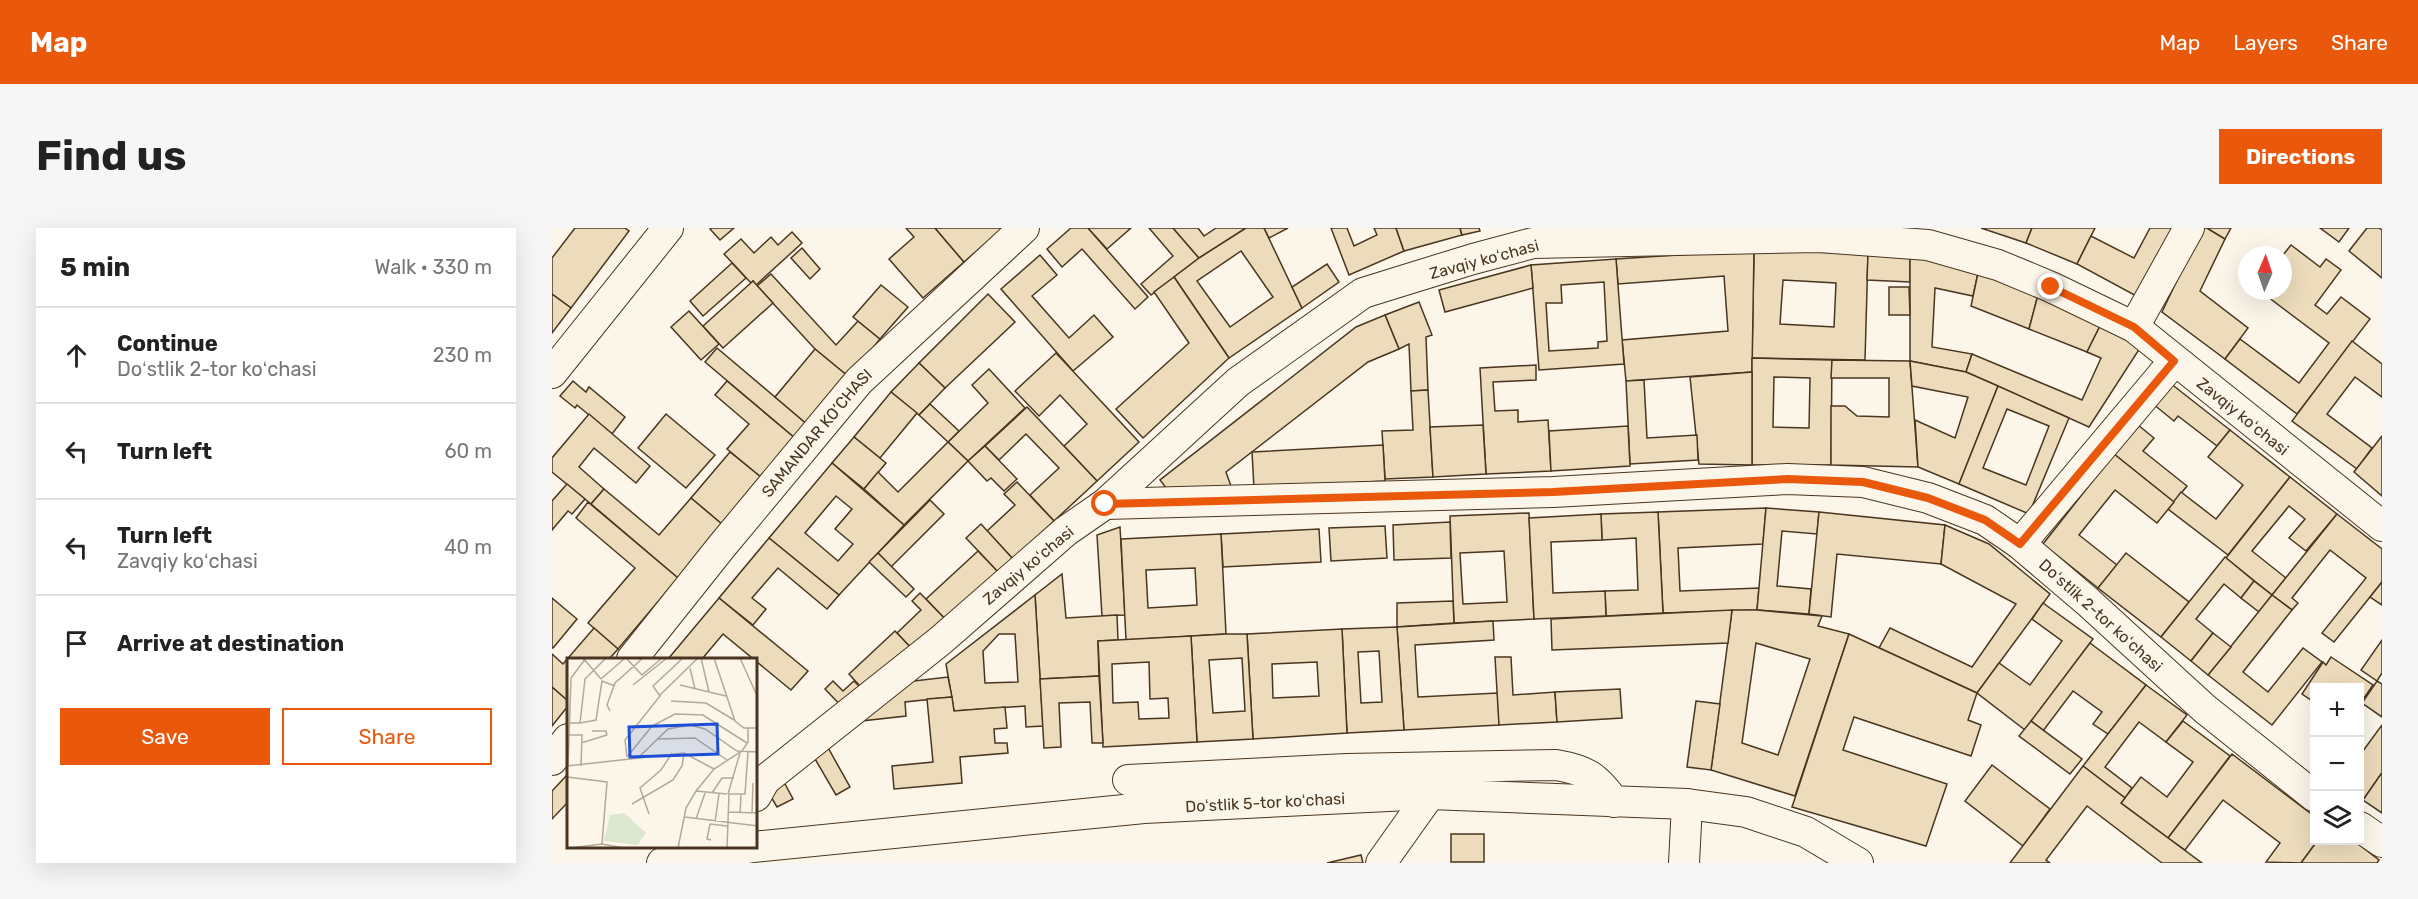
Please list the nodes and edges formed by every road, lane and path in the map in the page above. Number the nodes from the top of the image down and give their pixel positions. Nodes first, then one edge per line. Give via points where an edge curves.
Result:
1 (668, 228) edge
2 (1024, 228) edge
3 (2188, 228) edge
4 (1533, 236) edge
5 (2134, 327) junction
6 (2174, 361) junction
7 (552, 373) edge
8 (1105, 504) junction
9 (2382, 526) edge
10 (2020, 544) junction
11 (633, 658) edge
12 (567, 740) edge
13 (552, 760) edge
14 (1128, 780) dead end
15 (758, 792) edge
16 (2310, 793) edge
17 (1430, 794) junction
18 (1614, 802) junction
19 (1687, 804) junction
20 (2364, 830) edge
21 (2382, 842) edge
22 (758, 847) edge
23 (747, 848) edge
24 (662, 863) edge
25 (1381, 863) edge
26 (1684, 863) edge
27 (1858, 863) edge

1 - 7 street
2 - 11 street, SAMANDAR KO‘CHASI via 859,381
3 - 5 street
4 - 5 street, Zavqiy koʻchasi via 1819,237 1928,245 1998,265
4 - 8 street, Zavqiy koʻchasi via 1364,293 1238,382
5 - 6 street, Zavqiy koʻchasi
6 - 9 street, Zavqiy koʻchasi
6 - 10 street
8 - 10 street, Doʻstlik 2-tor koʻchasi via 1553,492 1787,479 1863,482 1928,498 1985,520
8 - 15 street, Zavqiy koʻchasi via 1066,531 940,641 765,780
10 - 16 street, Doʻstlik 2-tor koʻchasi via 2205,709
12 - 13 street
14 - 18 street via 1347,769 1556,765 1590,775 1602,783
17 - 18 street, Doʻstlik 5-tor koʻchasi
17 - 22 street, Doʻstlik 5-tor koʻchasi via 1144,808
17 - 25 street
18 - 19 street, Doʻstlik 5-tor koʻchasi
19 - 26 street
19 - 27 street, Doʻstlik 5-tor koʻchasi via 1746,812 1806,832
20 - 21 street
23 - 24 street, Doʻstlik 5-tor koʻchasi

